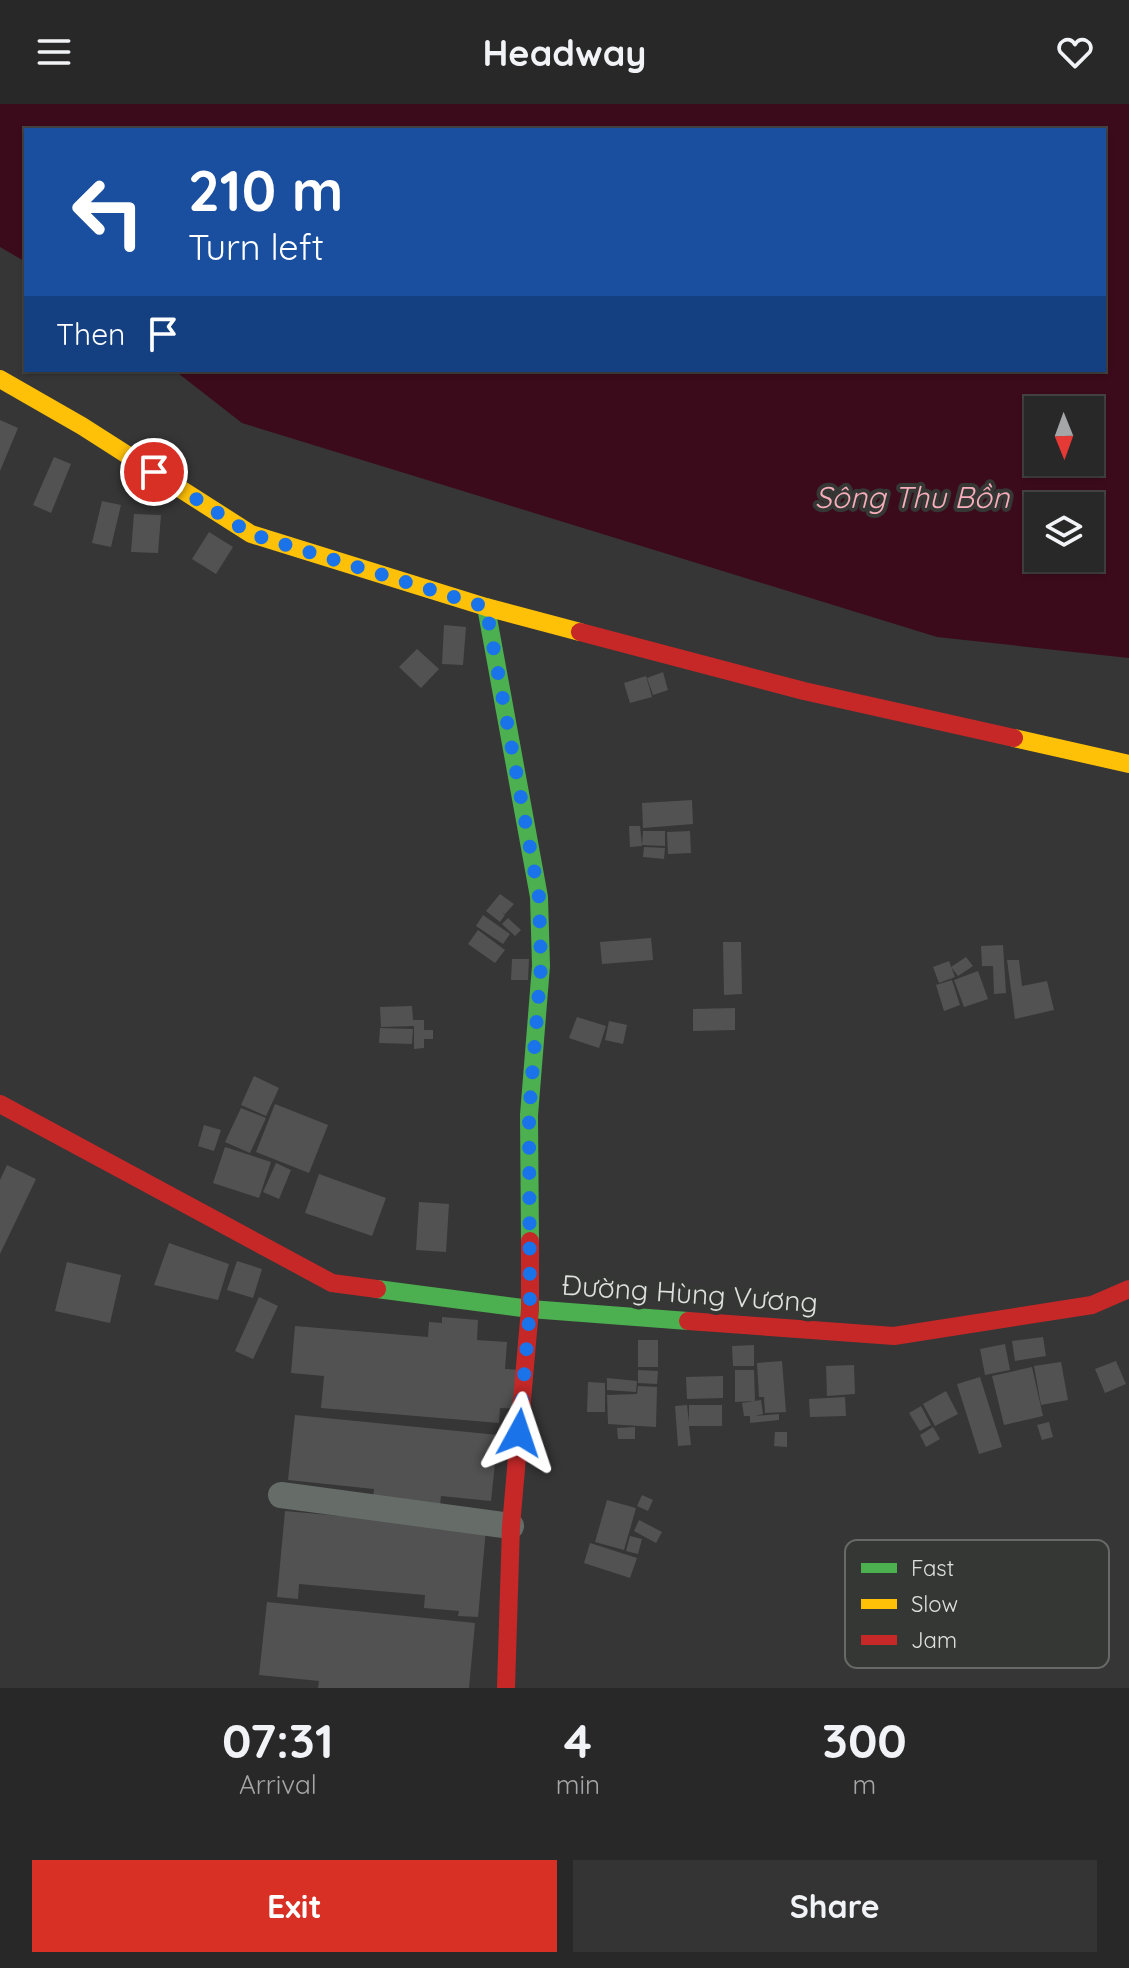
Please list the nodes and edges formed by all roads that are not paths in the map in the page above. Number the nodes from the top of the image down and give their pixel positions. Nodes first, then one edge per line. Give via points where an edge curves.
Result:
1 (0, 379) edge
2 (486, 607) junction
3 (1129, 764) edge
4 (0, 1104) edge
5 (1129, 1289) edge
6 (530, 1309) junction
7 (281, 1495) dead end
8 (511, 1526) junction
9 (506, 1688) edge

1 - 2 street via 251,534
2 - 3 street via 804,691
2 - 6 street via 539,897 541,966 529,1115
4 - 6 street, Đường Hùng Vương via 332,1283
5 - 6 street, Đường Hùng Vương via 1092,1305 894,1336
6 - 8 street
7 - 8 street
8 - 9 street

